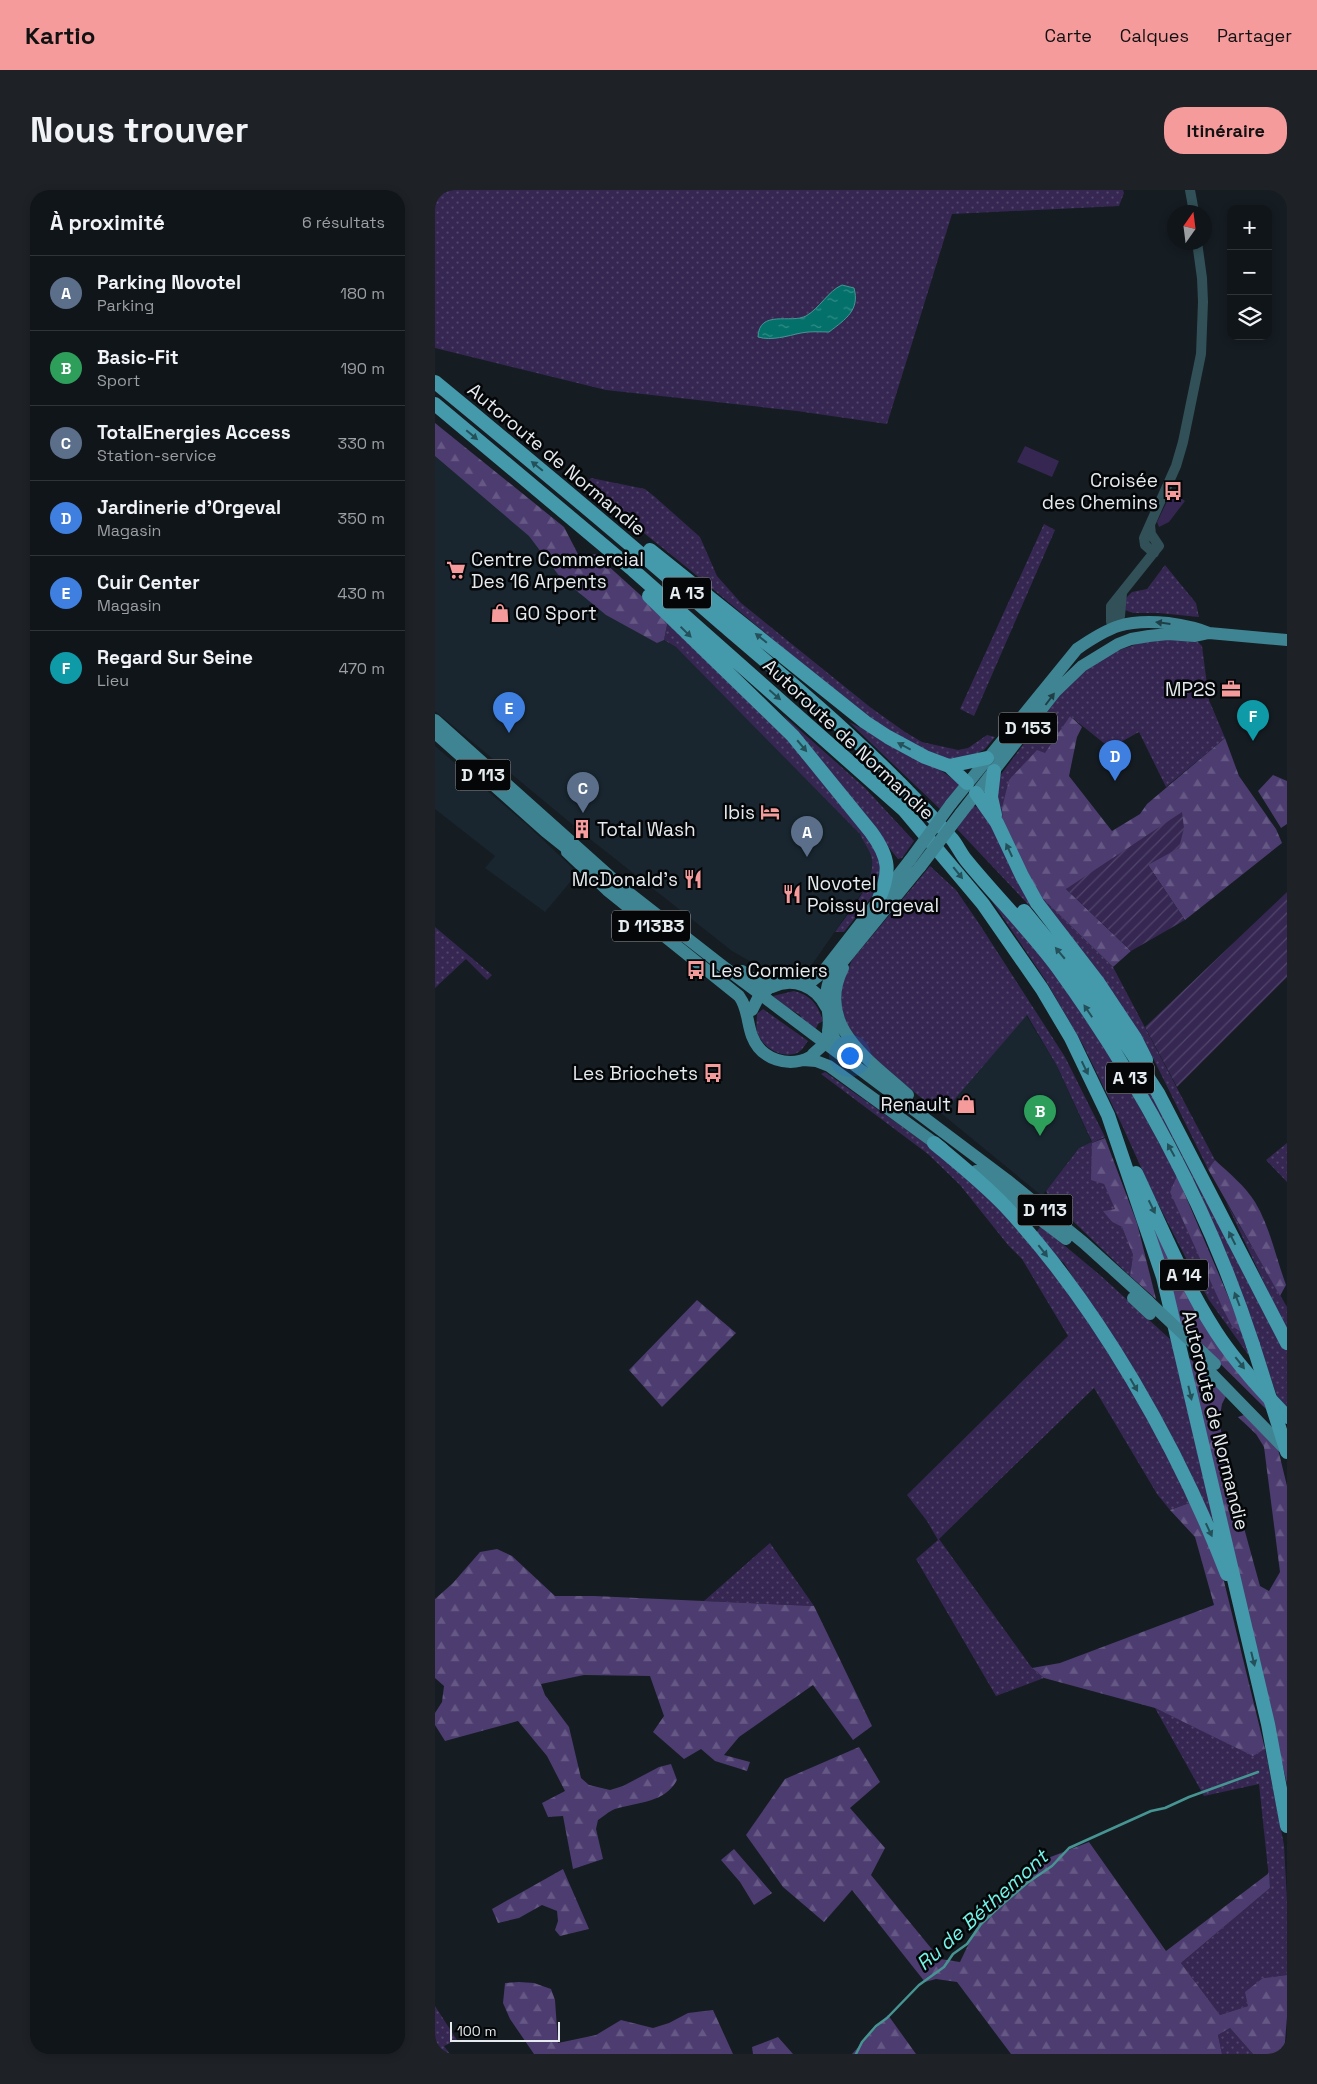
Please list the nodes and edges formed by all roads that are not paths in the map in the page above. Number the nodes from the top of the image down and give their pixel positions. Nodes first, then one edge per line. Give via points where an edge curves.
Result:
1 (1190, 190) edge
2 (1193, 205) edge
3 (1198, 250) edge
4 (435, 382) edge
5 (435, 404) edge
6 (575, 497) junction
7 (633, 570) junction
8 (1116, 626) junction
9 (1209, 633) junction
10 (1127, 640) junction
11 (1287, 640) edge
12 (1081, 666) junction
13 (435, 720) edge
14 (435, 733) edge
15 (987, 758) junction
16 (949, 766) junction
17 (994, 771) junction
18 (972, 788) junction
19 (544, 817) junction
20 (997, 823) junction
21 (545, 831) junction
22 (955, 842) junction
23 (915, 863) junction
24 (878, 901) junction
25 (860, 941) junction
26 (799, 984) junction
27 (774, 986) junction
28 (826, 1007) junction
29 (749, 1024) junction
30 (828, 1030) junction
31 (808, 1057) junction
32 (1158, 1094) junction
33 (908, 1095) junction
34 (1108, 1116) junction
35 (934, 1143) junction
36 (1077, 1247) junction
37 (1138, 1292) junction
38 (1149, 1307) junction
39 (1287, 1343) edge
40 (1211, 1367) junction
41 (1287, 1417) edge
42 (1287, 1440) edge
43 (1287, 1452) edge
44 (1241, 1612) junction
45 (1287, 1826) edge

1 - 2 street
3 - 8 street via 1203,278 1201,354 1183,442 1150,525 1155,543 1122,593
6 -> 4 highway, Autoroute de Normandie / A 13
5 -> 7 highway, Autoroute de Normandie / A 13
16 -> 6 highway via 925,757 865,722 595,505
6 - 22 highway, Autoroute de Normandie / A 13 via 799,689
7 -> 24 highway via 639,586 793,736 878,841 887,860 888,872
7 -> 34 highway, Autoroute de Normandie / A 13 via 904,810 953,866 1011,942 1042,990 1071,1038
9 -> 8 main road, D 153 via 1196,627 1148,621
8 - 10 main road
8 - 12 main road, D 153 via 1113,640 1088,655
8 - 15 main road, D 153 via 1100,632 1077,649
9 - 10 main road, D 153
9 - 11 main road, D 153
10 - 12 main road, D 153
17 -> 12 main road, D 153 via 1055,692
13 - 19 main road, D 113
14 - 21 main road, D 113
15 - 16 highway
15 - 18 main road, D 153
16 - 18 highway
17 - 18 main road, D 153
17 - 20 highway via 991,797
18 - 20 highway
18 - 23 main road, D 153, bridge via 961,813
18 - 23 main road, D 153, bridge via 951,804
19 - 27 main road via 749,976
19 - 37 main road, D 113 via 624,889 1007,1180
32 -> 20 highway via 1154,1076 1135,1038 1097,981 1037,904
21 - 29 main road, D 113B3 via 607,890 735,993 745,1005
21 - 36 main road, D 113 via 715,968 1003,1184
32 -> 22 highway via 1109,1017 1069,963 970,853
43 -> 22 highway, Autoroute de Normandie / A 13, bridge via 1253,1345 1217,1248 1178,1162 1138,1089 1057,968 1019,918 964,858
23 - 24 main road, D 153
23 - 25 main road, D 153
24 - 26 main road, D 153 via 822,973 812,981
25 - 28 main road, D 153 via 831,976 825,992
25 - 33 main road via 837,982 837,1016 851,1042
26 - 27 main road
26 - 28 main road via 815,993
27 - 29 main road, bridge via 759,997 751,1010
28 - 30 main road
29 - 31 main road via 755,1043 767,1056 783,1062
30 - 31 main road, bridge via 822,1046
30 - 33 main road via 840,1045
31 - 35 main road via 829,1066
39 -> 32 highway
33 - 37 main road via 1046,1203
34 -> 41 highway, A 14 via 1196,1299 1217,1333 1262,1391
34 -> 44 highway, Autoroute de Normandie / A 13 via 1163,1277
35 - 36 main road
35 -> 44 highway via 1011,1213 1109,1344 1179,1466 1213,1539
36 - 38 main road, D 113
37 - 38 main road, D 113
38 - 40 main road, D 113
40 - 42 main road, D 113
40 - 43 main road, D 113
44 -> 45 highway, Autoroute de Normandie / A 13 via 1275,1754

